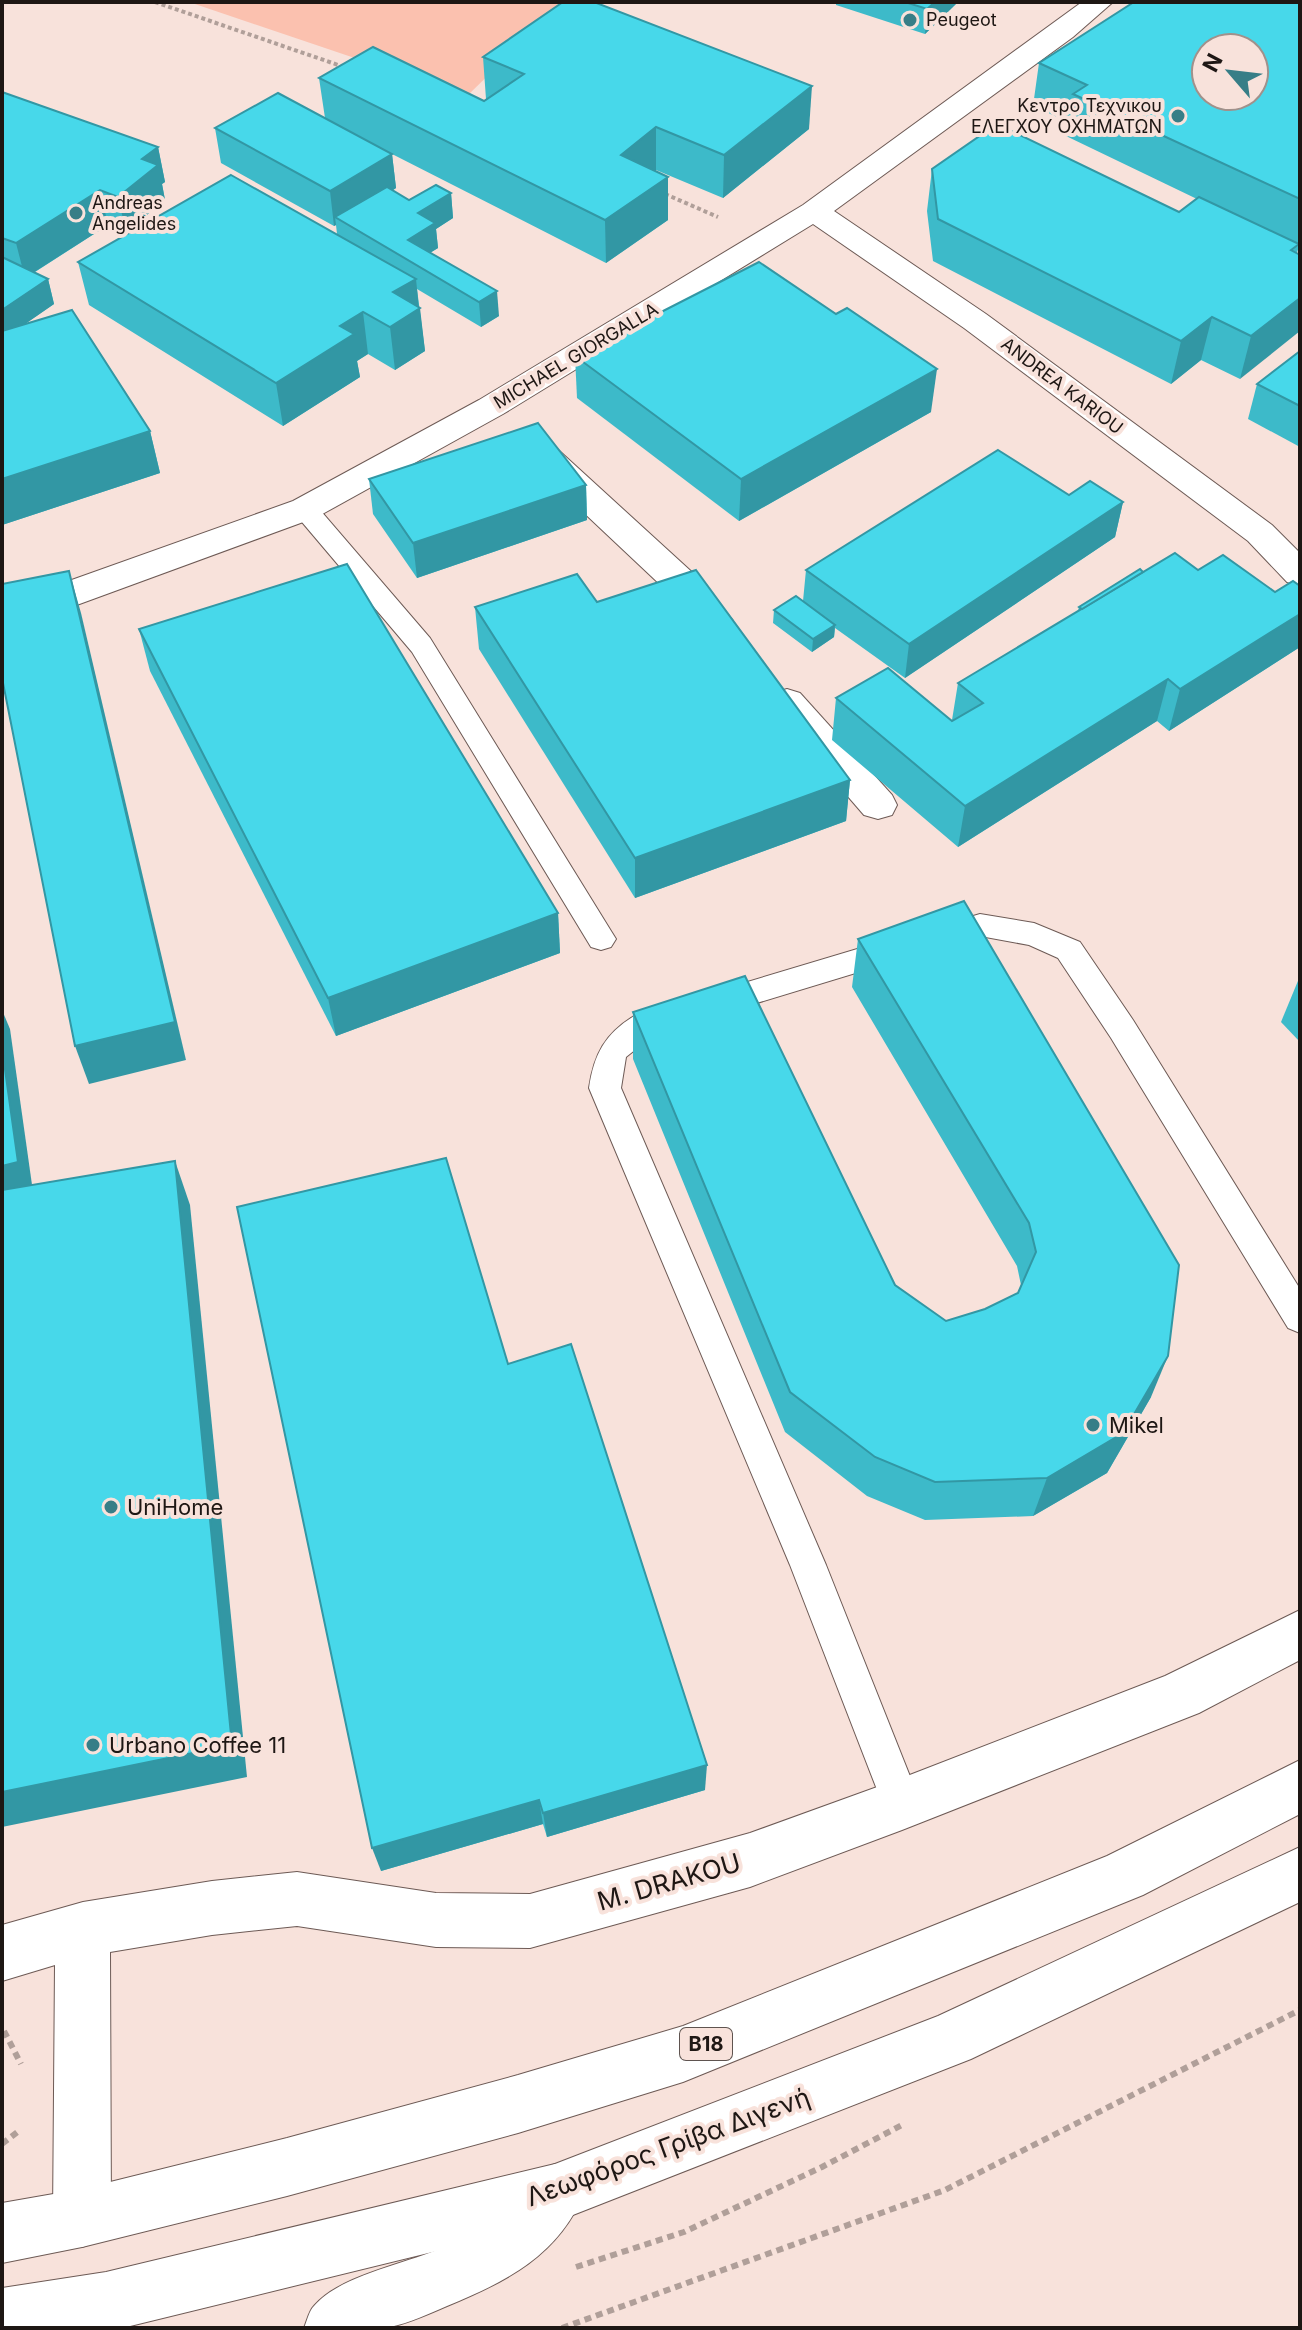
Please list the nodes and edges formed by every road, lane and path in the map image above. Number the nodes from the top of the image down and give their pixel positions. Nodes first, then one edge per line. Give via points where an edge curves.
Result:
1 (155, 2) edge
2 (1099, 2) edge
3 (352, 69) edge
4 (655, 190) edge
5 (814, 211) junction
6 (768, 239) junction
7 (491, 407) junction
8 (305, 509) junction
9 (1300, 574) edge
10 (2, 612) edge
11 (733, 642) edge
12 (764, 677) edge
13 (878, 805) dead end
14 (601, 939) dead end
15 (1300, 1318) edge
16 (1300, 1634) edge
17 (1300, 1786) edge
18 (902, 1804) junction
19 (1300, 1874) edge
20 (83, 1929) junction
21 (2, 1953) edge
22 (1300, 2010) edge
23 (555, 2193) junction
24 (82, 2218) junction
25 (2, 2233) edge
26 (119, 2315) edge
27 (2, 2318) edge
28 (334, 2328) edge
29 (562, 2328) edge

1 - 3 path
2 - 5 street, MICHAEL GIORGALLA
4 - 6 path
5 - 6 street, MICHAEL GIORGALLA
5 - 9 street, ANDREA KARIOU via 975,321 1260,533
6 - 7 street, MICHAEL GIORGALLA
7 - 8 street, MICHAEL GIORGALLA
7 - 11 street via 681,583
8 - 10 street, MICHAEL GIORGALLA via 61,597
8 - 14 lane via 421,645
12 - 13 street
15 - 18 lane via 1069,950 1034,934 980,925 645,1025 624,1036 608,1056 605,1088 808,1565
16 - 18 street, M. DRAKOU via 1181,1695
17 - 24 street, B18 via 1124,1876 683,2054 318,2159
18 - 20 street, M. DRAKOU via 750,1860 530,1921 436,1920 297,1899
19 - 23 street, Λεωφόρος Γρίβα Διγενή via 951,2039
20 - 21 street, M. DRAKOU
20 - 24 street
22 - 29 path via 945,2190
23 - 26 street, Λεωφόρος Γρίβα Διγενή
23 - 28 street via 529,2227 486,2256 432,2283 381,2298
24 - 25 street, B18
26 - 27 street, Λεωφόρος Γρίβα Διγενή

